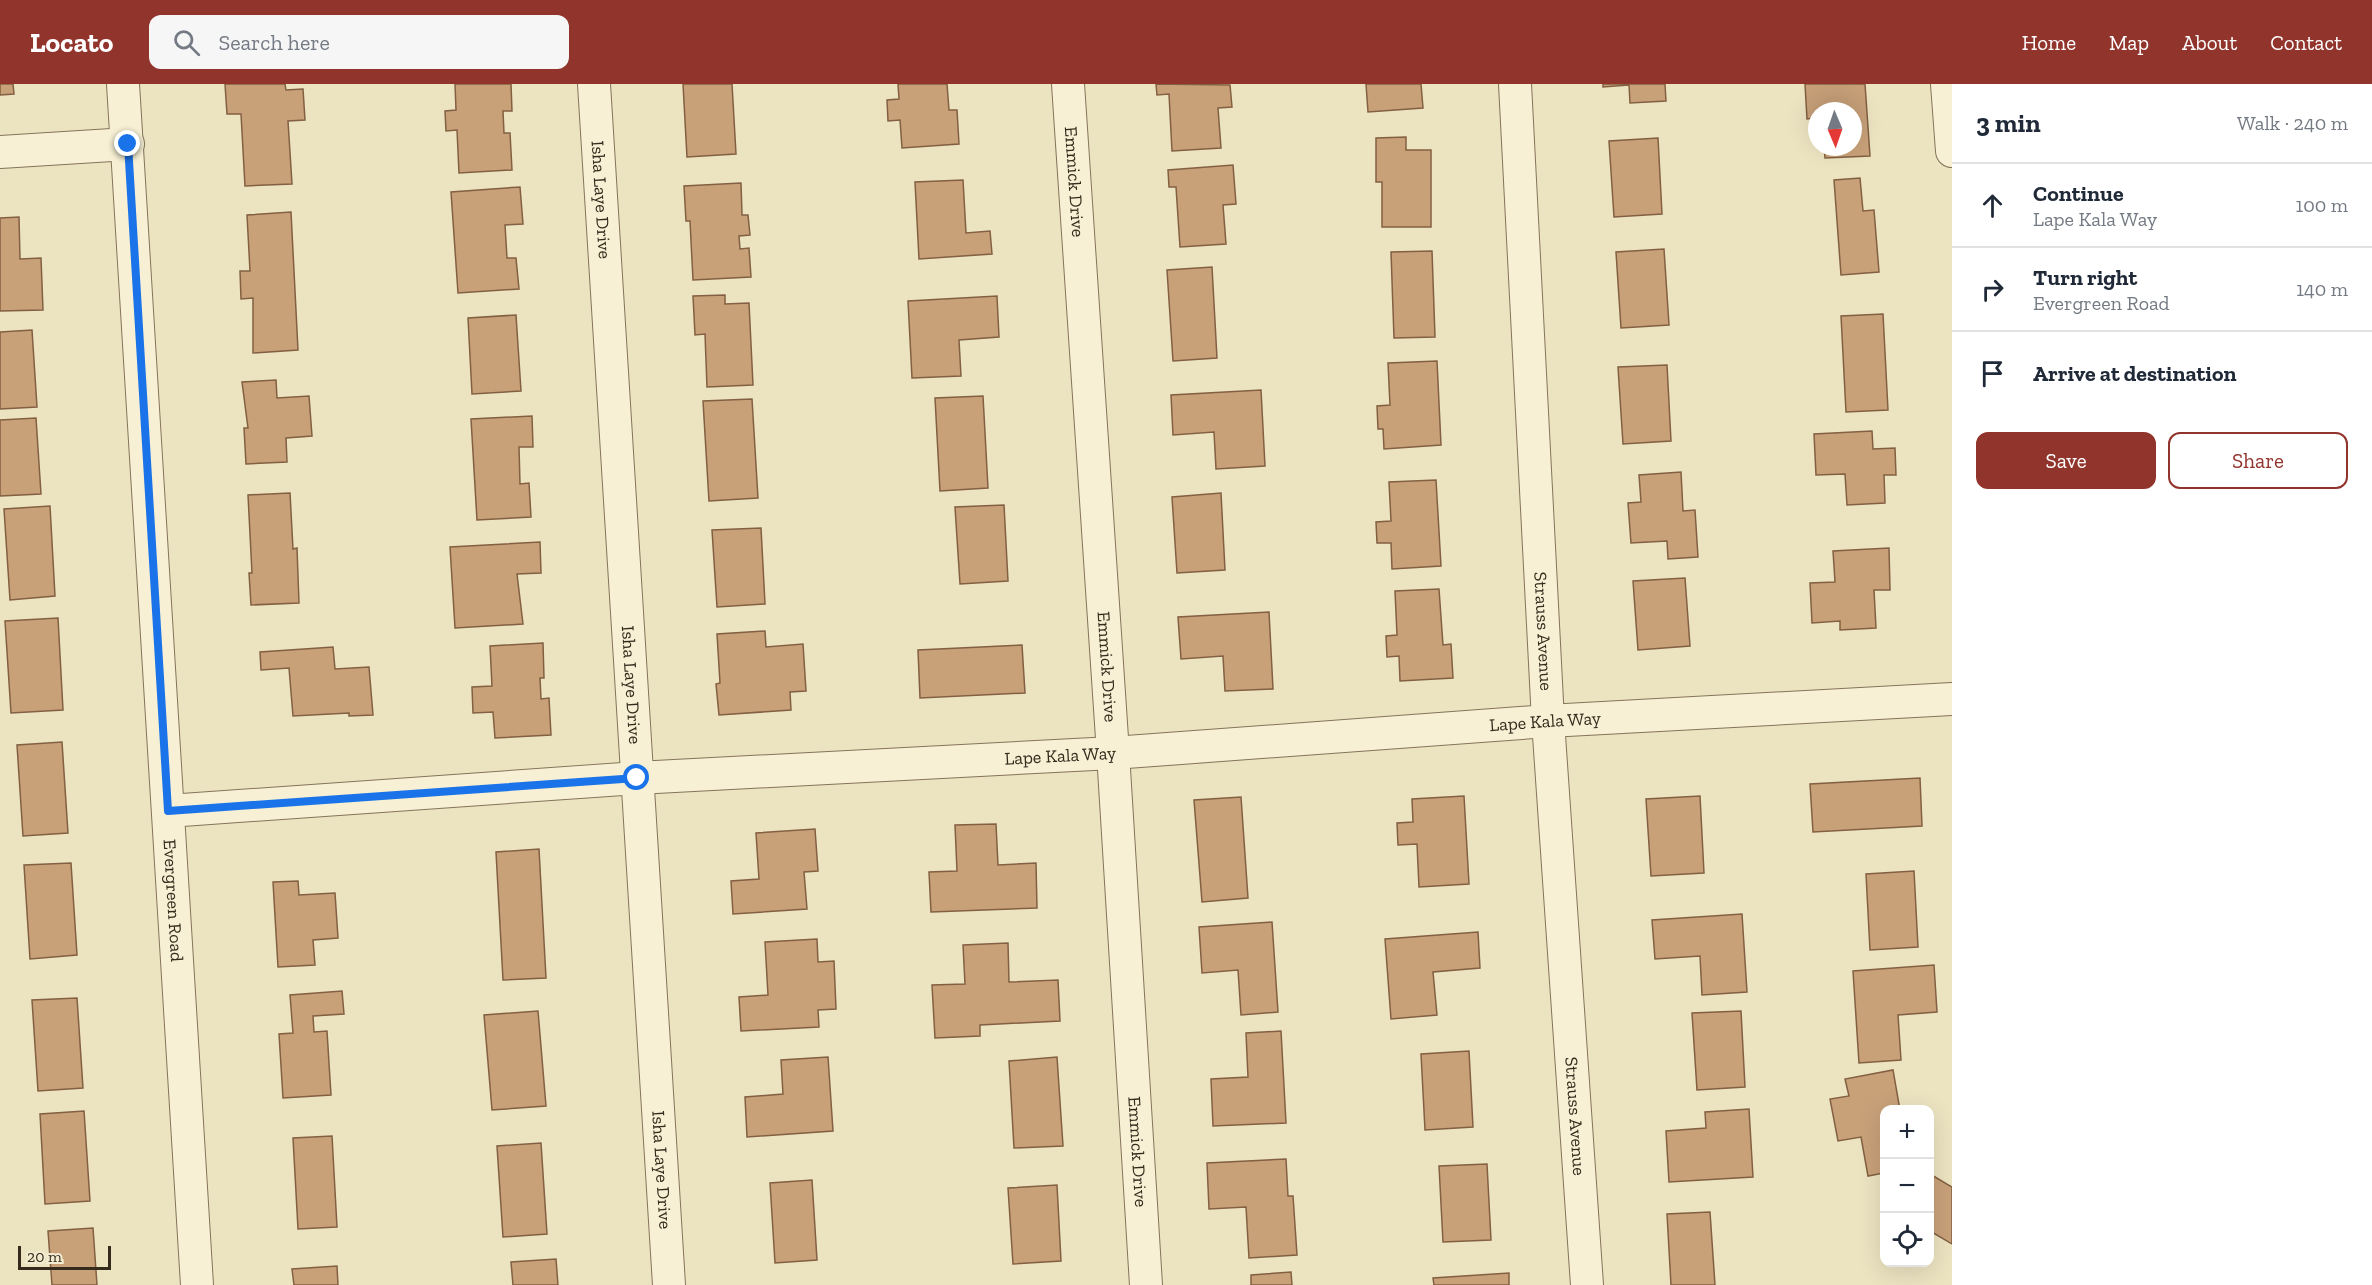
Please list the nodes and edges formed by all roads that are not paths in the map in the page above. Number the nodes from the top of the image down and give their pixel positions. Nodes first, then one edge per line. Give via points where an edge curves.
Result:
1 (123, 84) edge
2 (594, 84) edge
3 (1068, 84) edge
4 (1515, 84) edge
5 (1947, 84) edge
6 (128, 144) junction
7 (1952, 151) edge
8 (0, 152) edge
9 (1952, 699) edge
10 (1548, 721) junction
11 (1113, 753) junction
12 (637, 778) junction
13 (168, 811) junction
14 (197, 1285) edge
15 (669, 1285) edge
16 (1146, 1285) edge
17 (1587, 1285) edge

1 - 6 street, Evergreen Road
2 - 12 street, Isha Laye Drive
3 - 11 street, Emmick Drive
4 - 10 street, Strauss Avenue
5 - 7 street
6 - 8 street
6 - 13 street, Evergreen Road
9 - 10 street, Lape Kala Way
10 - 11 street, Lape Kala Way
10 - 17 street, Strauss Avenue
11 - 12 street, Lape Kala Way
11 - 16 street, Emmick Drive
12 - 13 street, Lape Kala Way
12 - 15 street, Isha Laye Drive
13 - 14 street, Evergreen Road

